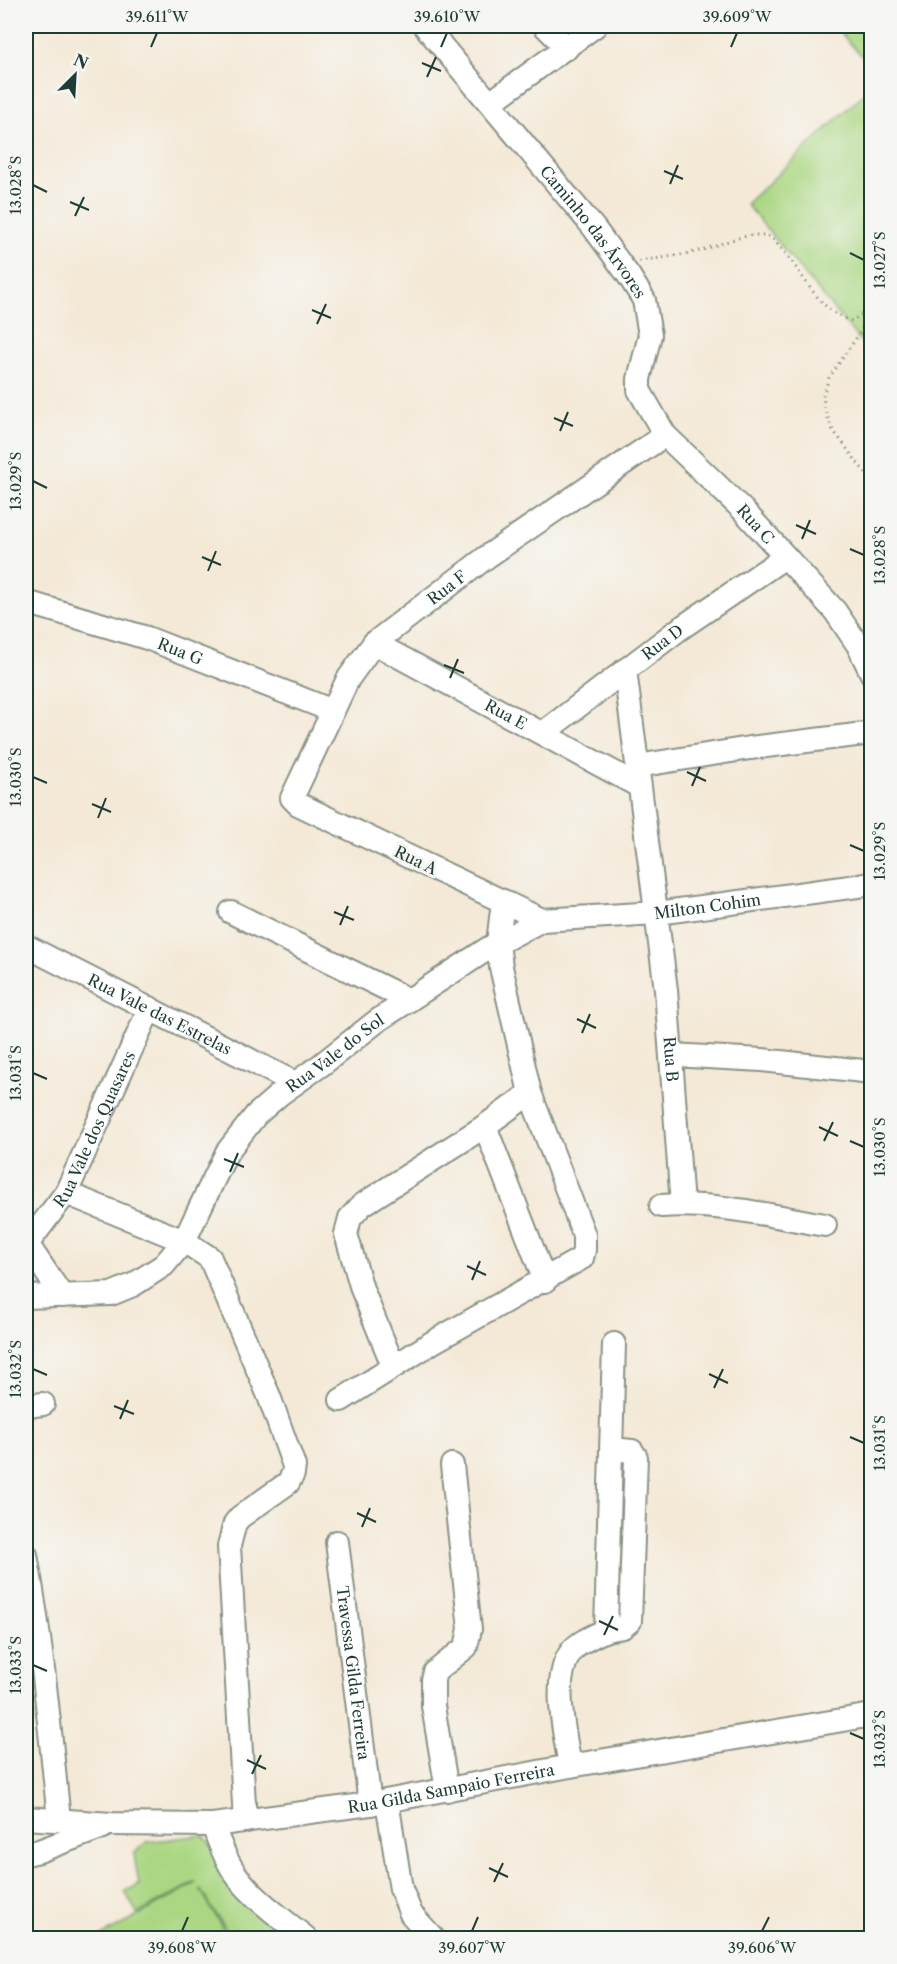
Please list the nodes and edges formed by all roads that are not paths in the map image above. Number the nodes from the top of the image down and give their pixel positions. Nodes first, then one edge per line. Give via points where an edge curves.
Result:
1 (425, 26) edge
2 (545, 26) edge
3 (595, 26) edge
4 (567, 48) junction
5 (490, 103) junction
6 (639, 379) joint
7 (666, 435) junction
8 (785, 557) junction
9 (26, 602) edge
10 (374, 643) junction
11 (625, 670) junction
12 (872, 674) edge
13 (333, 711) junction
14 (543, 733) junction
15 (872, 733) edge
16 (638, 776) junction
17 (292, 798) joint
18 (872, 884) edge
19 (502, 901) junction
20 (231, 912) dead end
21 (657, 913) junction
22 (542, 920) junction
23 (498, 943) junction
24 (26, 950) edge
25 (409, 1000) junction
26 (150, 1008) junction
27 (671, 1055) junction
28 (872, 1072) edge
29 (295, 1083) junction
30 (530, 1093) junction
31 (485, 1126) junction
32 (66, 1193) junction
33 (825, 1225) dead end
34 (184, 1241) junction
35 (26, 1243) edge
36 (545, 1281) junction
37 (62, 1296) junction
38 (26, 1297) edge
39 (614, 1344) dead end
40 (396, 1365) junction
41 (340, 1400) dead end
42 (452, 1465) dead end
43 (337, 1542) dead end
44 (26, 1555) edge
45 (872, 1715) edge
46 (570, 1766) junction
47 (447, 1790) junction
48 (378, 1802) junction
49 (26, 1818) edge
50 (59, 1820) junction
51 (245, 1821) junction
52 (111, 1824) junction
53 (213, 1825) junction
54 (26, 1854) edge
55 (306, 1938) edge
56 (434, 1938) edge

1 - 5 street, Caminho das Árvores
2 - 4 street
3 - 4 street
4 - 5 street
5 - 6 street, Caminho das Árvores via 594,228 644,300 650,335
6 - 7 street, Rua C via 639,390
7 - 8 street, Rua C
7 - 10 street, Rua F via 488,556
8 - 11 street, Rua D
8 - 12 street, Rua C via 835,611
9 - 13 street, Rua G via 147,638
10 - 13 street, Rua F via 348,679
10 - 14 street, Rua E
11 - 14 street, Rua D
11 - 16 street, Rua B
13 - 17 street, Rua F
14 - 16 street, Rua E via 590,760
15 - 16 street via 750,748
16 - 21 street, Rua B
17 - 19 street, Rua A
18 - 21 street, Milton Cohim
19 - 22 street, Rua A
19 - 23 street
20 - 25 street
21 - 22 street, Milton Cohim
21 - 27 street, Rua B
22 - 23 street, Rua Vale do Sol
23 - 25 street, Rua Vale do Sol
23 - 30 street
24 - 26 street, Rua Vale das Estrelas
25 - 29 street, Rua Vale do Sol
26 - 29 street, Rua Vale das Estrelas
26 - 32 street, Rua Vale dos Quasares
27 - 28 street
27 - 33 street, Rua B via 672,1206 738,1210
29 - 34 street, Rua Vale do Sol via 256,1115 227,1152
30 - 31 street
30 - 36 street via 585,1244 582,1258
31 - 36 street
31 - 40 street via 362,1205 346,1227 362,1289
32 - 34 street
32 - 35 street, Rua Vale dos Quasares
34 - 37 street, Rua Vale do Sol via 164,1265 133,1285 111,1293
34 - 51 street via 210,1258 269,1396 294,1466 288,1483 235,1523 229,1546
35 - 37 street
36 - 40 street
37 - 38 street, Rua Vale do Sol
39 - 46 street via 606,1630 572,1650 564,1665 560,1685
40 - 41 street
42 - 47 street via 470,1629 466,1647 435,1672 433,1680 433,1706
43 - 48 street, Travessa Gilda Ferreira
44 - 50 street via 45,1680
45 - 46 street, Rua Gilda Sampaio Ferreira
46 - 47 street, Rua Gilda Sampaio Ferreira
47 - 48 street, Rua Gilda Sampaio Ferreira
48 - 51 street, Rua Gilda Sampaio Ferreira
48 - 56 street, Travessa Gilda Ferreira via 411,1914
49 - 50 street, Rua Gilda Sampaio Ferreira
50 - 52 street, Rua Gilda Sampaio Ferreira
51 - 53 street, Rua Gilda Sampaio Ferreira
52 - 53 street, Rua Gilda Sampaio Ferreira
52 - 54 street
53 - 55 street via 238,1877

